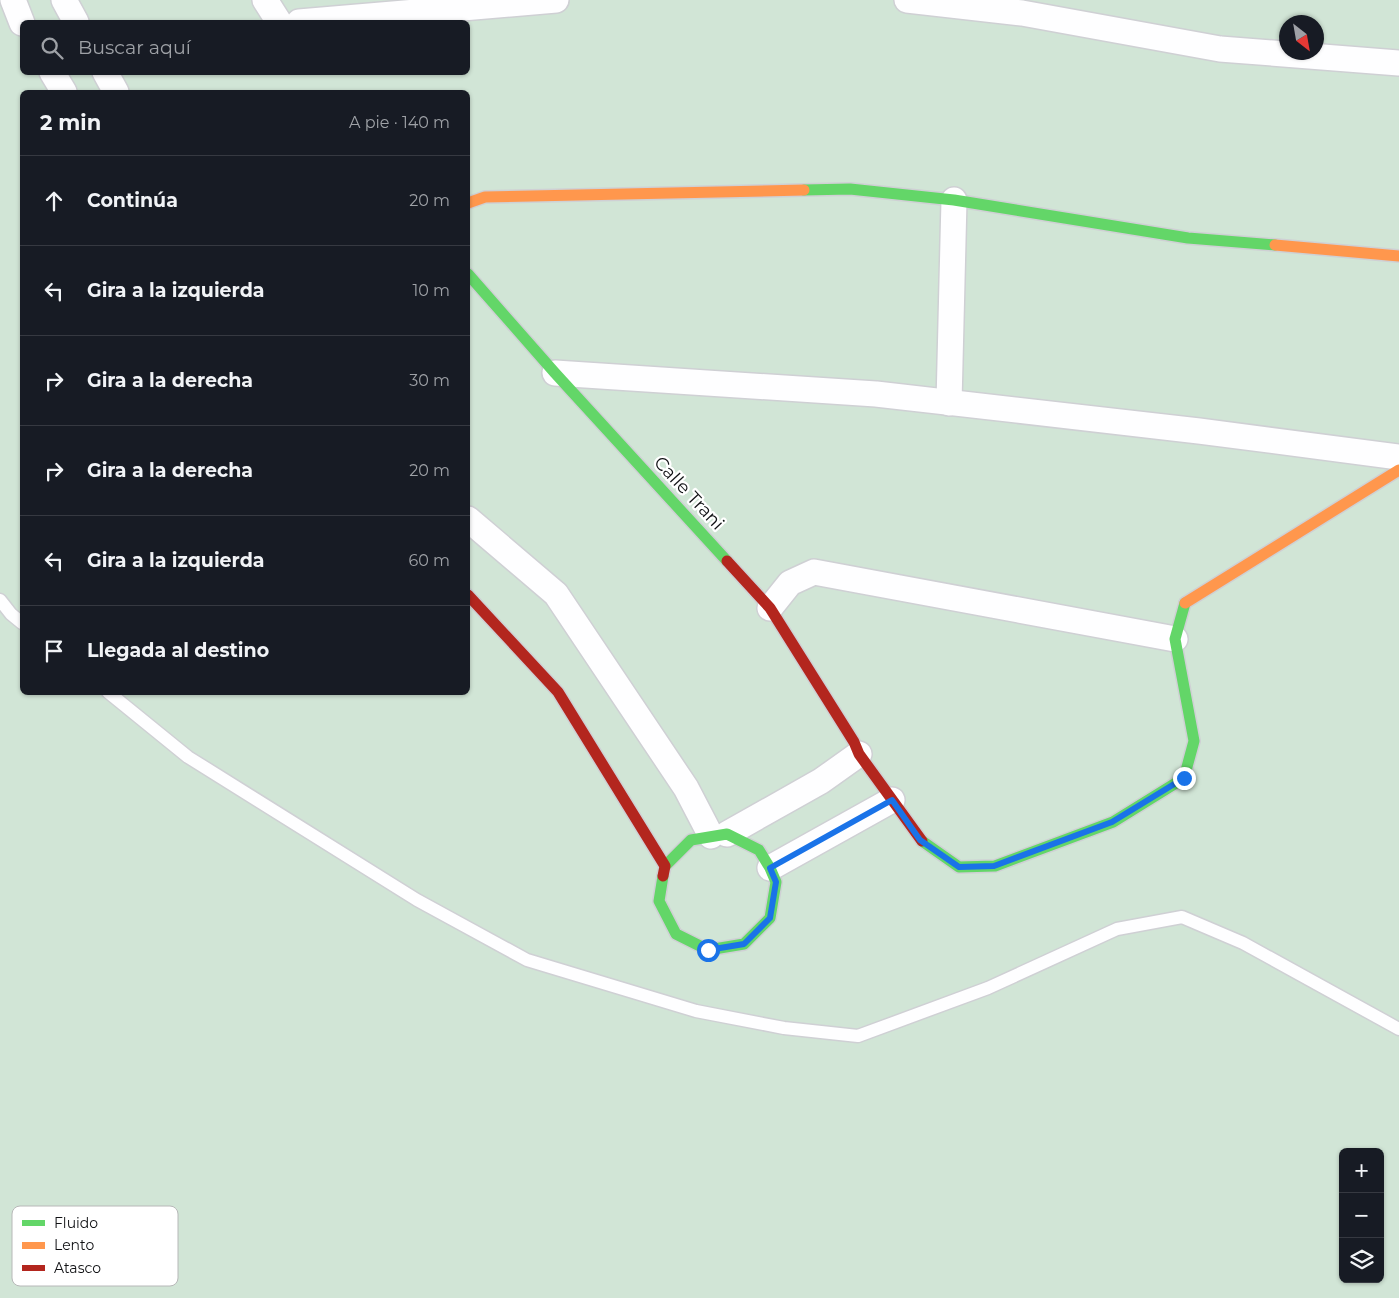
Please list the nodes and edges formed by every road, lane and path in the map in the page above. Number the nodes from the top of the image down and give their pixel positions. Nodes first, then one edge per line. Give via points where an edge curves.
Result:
1 (13, 0) edge
2 (64, 0) edge
3 (265, 0) edge
4 (556, 0) edge
5 (907, 0) edge
6 (946, 2) edge
7 (421, 6) edge
8 (21, 20) edge
9 (75, 20) edge
10 (278, 20) edge
11 (314, 20) edge
12 (1399, 63) edge
13 (54, 75) edge
14 (107, 75) edge
15 (63, 90) edge
16 (115, 90) edge
17 (954, 200) junction
18 (470, 201) edge
19 (1399, 256) edge
20 (470, 276) edge
21 (555, 373) junction
22 (950, 403) junction
23 (1399, 457) edge
24 (1399, 470) edge
25 (470, 521) edge
26 (470, 597) edge
27 (0, 600) edge
28 (770, 608) junction
29 (20, 621) edge
30 (1175, 639) junction
31 (112, 695) edge
32 (859, 754) junction
33 (892, 800) junction
34 (719, 835) junction
35 (665, 866) junction
36 (770, 868) junction
37 (1399, 1029) edge

1 - 8 street
2 - 9 street
3 - 10 street
4 - 7 street
5 - 6 street
6 - 12 street via 1220,49
7 - 11 street
13 - 15 street
14 - 16 street
17 - 18 street via 850,190 485,197
17 - 19 street via 1188,238
17 - 22 street
20 - 21 street, Calle Trani
21 - 22 street via 876,394
21 - 28 street, Calle Trani
22 - 23 street
24 - 30 street via 1185,602
25 - 34 street via 556,594
26 - 35 street via 558,692
27 - 29 lane
28 - 30 street via 790,583 814,572
28 - 32 street, Calle Trani
30 - 33 street, Calle Trani via 1194,741 1184,778 1112,822 994,866 959,867 920,840
31 - 37 lane via 188,757 417,900 527,960 696,1011 784,1028 858,1036 988,988 1118,929 1182,918 1243,943
32 - 33 street, Calle Trani
32 - 34 street via 821,781
33 - 36 street
34 - 35 street via 691,840
34 - 36 street via 759,850
35 - 36 street via 659,901 663,910 676,934 708,950 744,944 770,918 776,882

